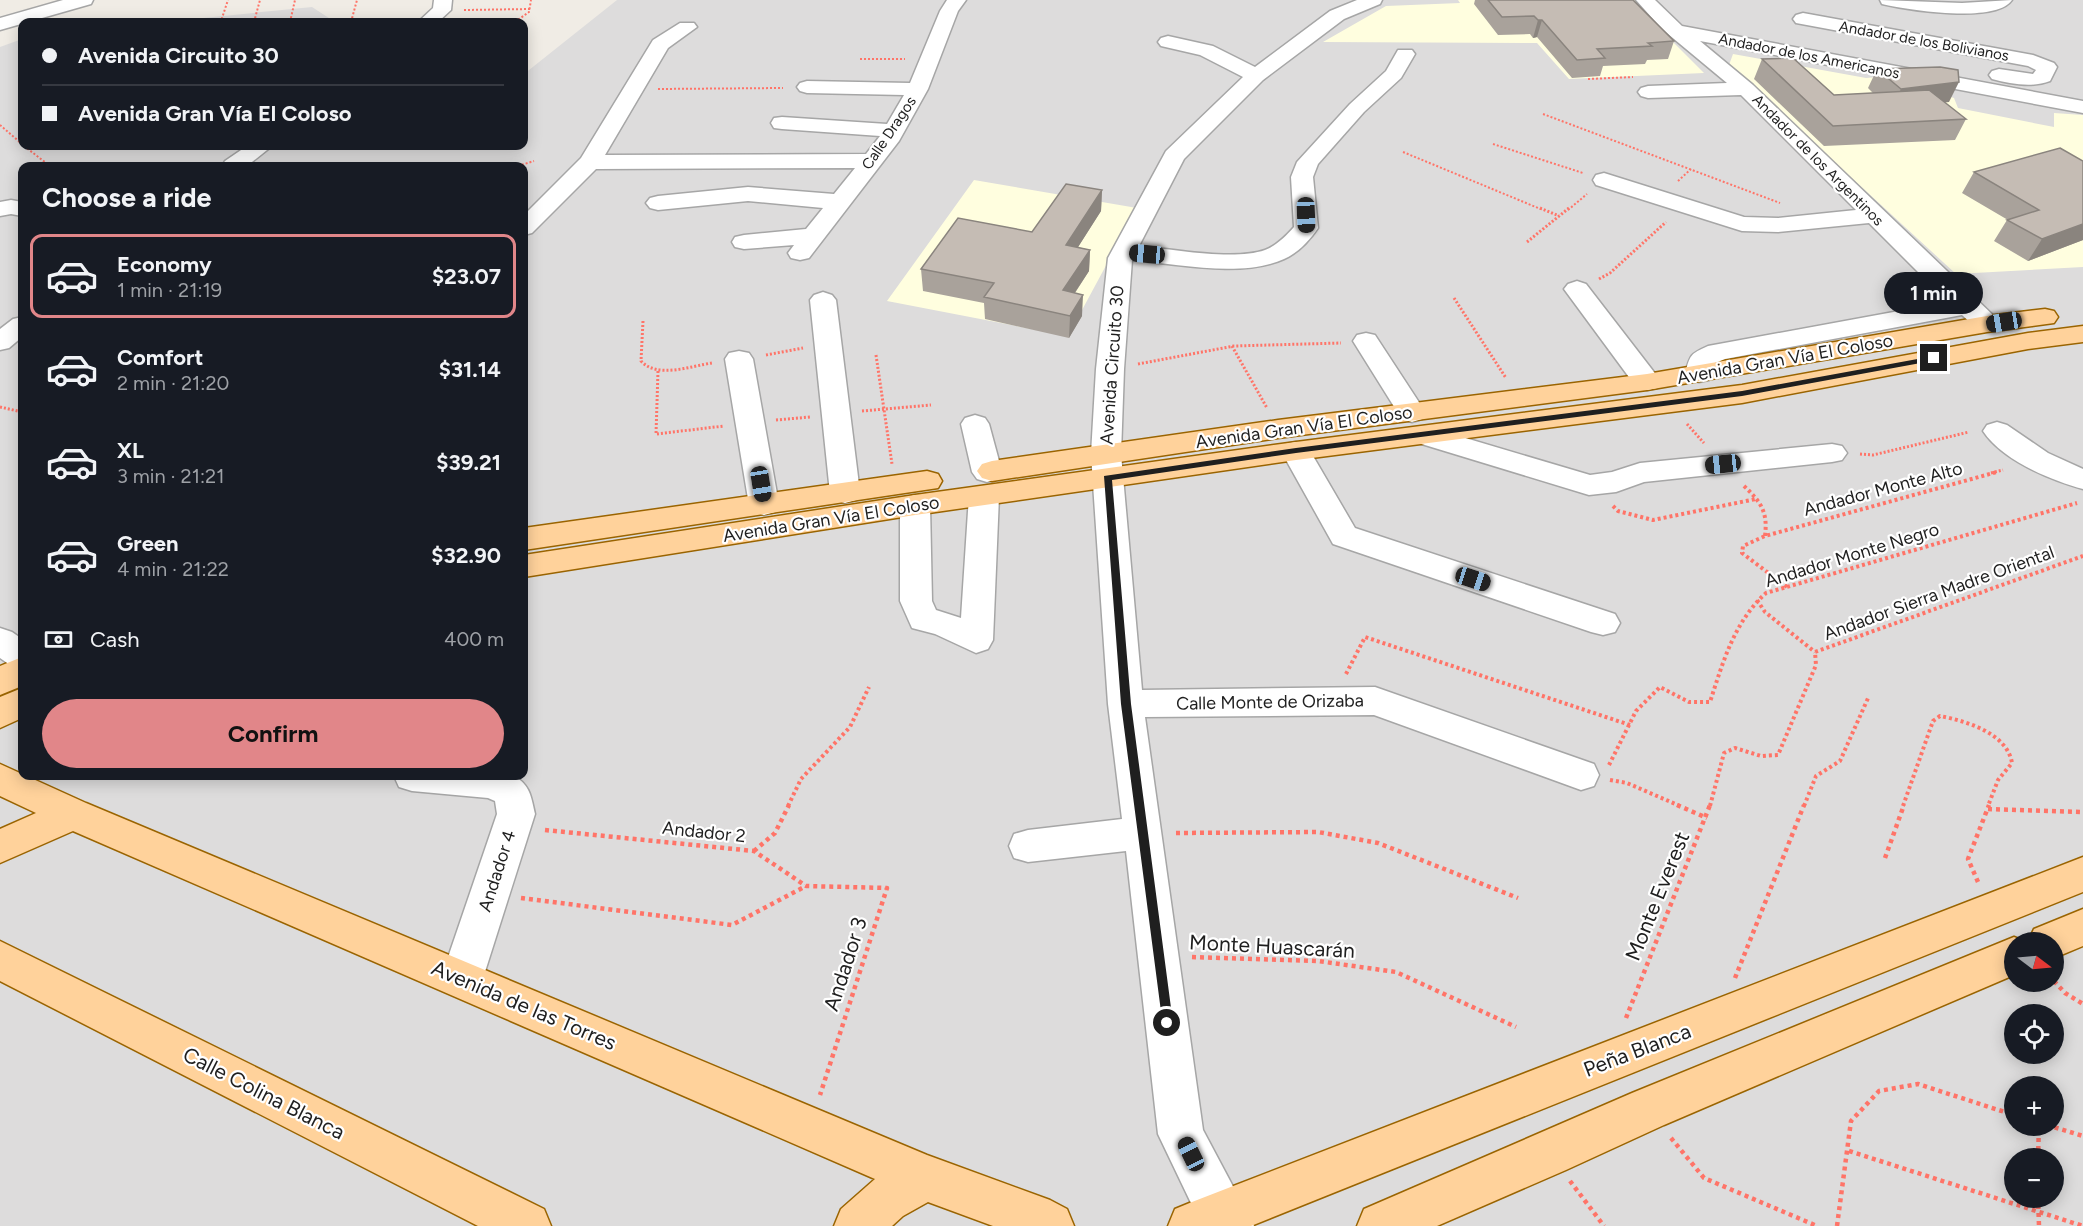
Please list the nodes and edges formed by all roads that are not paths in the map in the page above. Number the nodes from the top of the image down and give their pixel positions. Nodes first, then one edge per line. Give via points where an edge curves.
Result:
1 (84, 0) edge
2 (957, 0) edge
3 (1373, 0) edge
4 (1645, 0) edge
5 (1889, 0) edge
6 (2003, 0) edge
7 (442, 5) edge
8 (4, 18) edge
9 (431, 18) edge
10 (1803, 19) dead end
11 (687, 27) dead end
12 (1677, 30) junction
13 (1168, 42) dead end
14 (1405, 54) dead end
15 (1256, 76) junction
16 (1930, 79) junction
17 (807, 87) road end
18 (918, 89) junction
19 (1746, 89) junction
20 (1648, 92) dead end
21 (2083, 107) edge
22 (782, 123) dead end
23 (894, 131) junction
24 (259, 150) edge
25 (872, 161) junction
26 (239, 162) edge
27 (590, 162) junction
28 (1604, 180) road end
29 (840, 202) junction
30 (658, 203) dead end
31 (18, 208) edge
32 (0, 209) edge
33 (1873, 216) junction
34 (528, 224) edge
35 (744, 242) dead end
36 (1124, 252) junction
37 (1577, 289) road end
38 (823, 300) dead end
39 (2083, 312) edge
40 (1977, 315) junction
41 (18, 328) edge
42 (2083, 334) edge
43 (1366, 340) road end
44 (0, 342) edge
45 (739, 359) dead end
46 (1647, 382) junction
47 (975, 424) dead end
48 (1419, 424) junction
49 (1997, 431) road end
50 (1287, 440) junction
51 (1832, 453) road end
52 (1107, 466) junction
53 (2083, 479) edge
54 (985, 484) junction
55 (845, 493) junction
56 (905, 495) junction
57 (764, 505) junction
58 (528, 538) edge
59 (528, 565) edge
60 (1603, 623) dead end
61 (0, 641) edge
62 (18, 653) edge
63 (18, 672) edge
64 (0, 682) edge
65 (18, 704) edge
66 (1126, 704) junction
67 (0, 714) edge
68 (1592, 777) road end
69 (0, 779) edge
70 (459, 780) edge
71 (73, 814) junction
72 (1143, 833) junction
73 (1028, 846) dead end
74 (0, 847) edge
75 (2083, 874) edge
76 (2083, 927) edge
77 (2064, 935) edge
78 (0, 960) edge
79 (2004, 960) edge
80 (462, 978) junction
81 (926, 1178) junction
82 (1214, 1222) edge
83 (1039, 1223) edge
84 (527, 1226) edge
85 (858, 1226) edge
86 (1381, 1226) edge

1 - 8 street
2 - 18 street, Calle Dragos
3 - 15 street, Avenida Circuito 30 via 1337,15
4 - 12 street, Andador de los Argentinos
5 - 6 street via 1981,7
7 - 9 street
10 - 16 street, Andador de los Bolivianos via 2047,67 2043,77 2035,80 1937,64 1932,66
11 - 27 street via 652,53
12 - 16 street, Andador de los Americanos
12 - 19 street, Andador de los Argentinos
13 - 15 street via 1206,50
14 - 36 street via 1394,74 1308,162 1302,177 1306,228 1294,242 1274,255 1241,261
15 - 36 street, Avenida Circuito 30 via 1174,156
16 - 21 street, Andador de los Americanos
17 - 18 street
18 - 23 street, Calle Dragos
19 - 20 street
19 - 33 street, Andador de los Argentinos
22 - 23 street
23 - 25 street, Calle Dragos
24 - 26 street
25 - 27 street
25 - 29 street, Calle Dragos
27 - 34 street
28 - 33 street via 1742,224
29 - 30 street via 748,194
29 - 35 street, Calle Dragos via 807,245
31 - 32 street
33 - 40 street, Andador de los Argentinos
36 - 52 street, Avenida Circuito 30 via 1120,258 1110,369
37 - 46 street
38 - 55 street
39 - 40 main road, Avenida Gran Vía El Coloso
40 - 46 main road, Avenida Gran Vía El Coloso
41 - 44 street
42 - 48 main road, Avenida Gran Vía El Coloso via 1742,394
43 - 48 street
45 - 57 street
46 - 48 main road, Avenida Gran Vía El Coloso via 1519,399
47 - 54 street
48 - 50 main road, Avenida Gran Vía El Coloso
48 - 51 street via 1589,484 1616,482 1640,473
49 - 53 street via 2060,472
50 - 52 main road, Avenida Gran Vía El Coloso
50 - 60 street via 1344,536
52 - 54 main road, Avenida Gran Vía El Coloso
52 - 66 street, Avenida Circuito 30
54 - 56 main road, Avenida Gran Vía El Coloso
54 - 56 street via 976,640 924,619 916,601
55 - 56 main road, Avenida Gran Vía El Coloso
55 - 57 main road, Avenida Gran Vía El Coloso
56 - 59 main road, Avenida Gran Vía El Coloso
57 - 58 main road, Avenida Gran Vía El Coloso
61 - 62 street
63 - 64 main road
65 - 67 main road
66 - 68 street, Calle Monte de Orizaba via 1375,701
66 - 72 street, Avenida Circuito 30
69 - 71 main road, Avenida de las Torres
70 - 80 street, Andador 4 via 495,783 512,793 516,814
71 - 74 main road
71 - 80 main road, Avenida de las Torres
72 - 73 street
72 - 82 street, Avenida Circuito 30 via 1181,1134
75 - 82 main road, Peña Blanca via 1609,1060
76 - 77 main road
78 - 84 main road, Calle Colina Blanca
79 - 86 main road
80 - 81 main road, Avenida de las Torres
81 - 83 main road, Avenida de las Torres
81 - 85 main road via 886,1199

